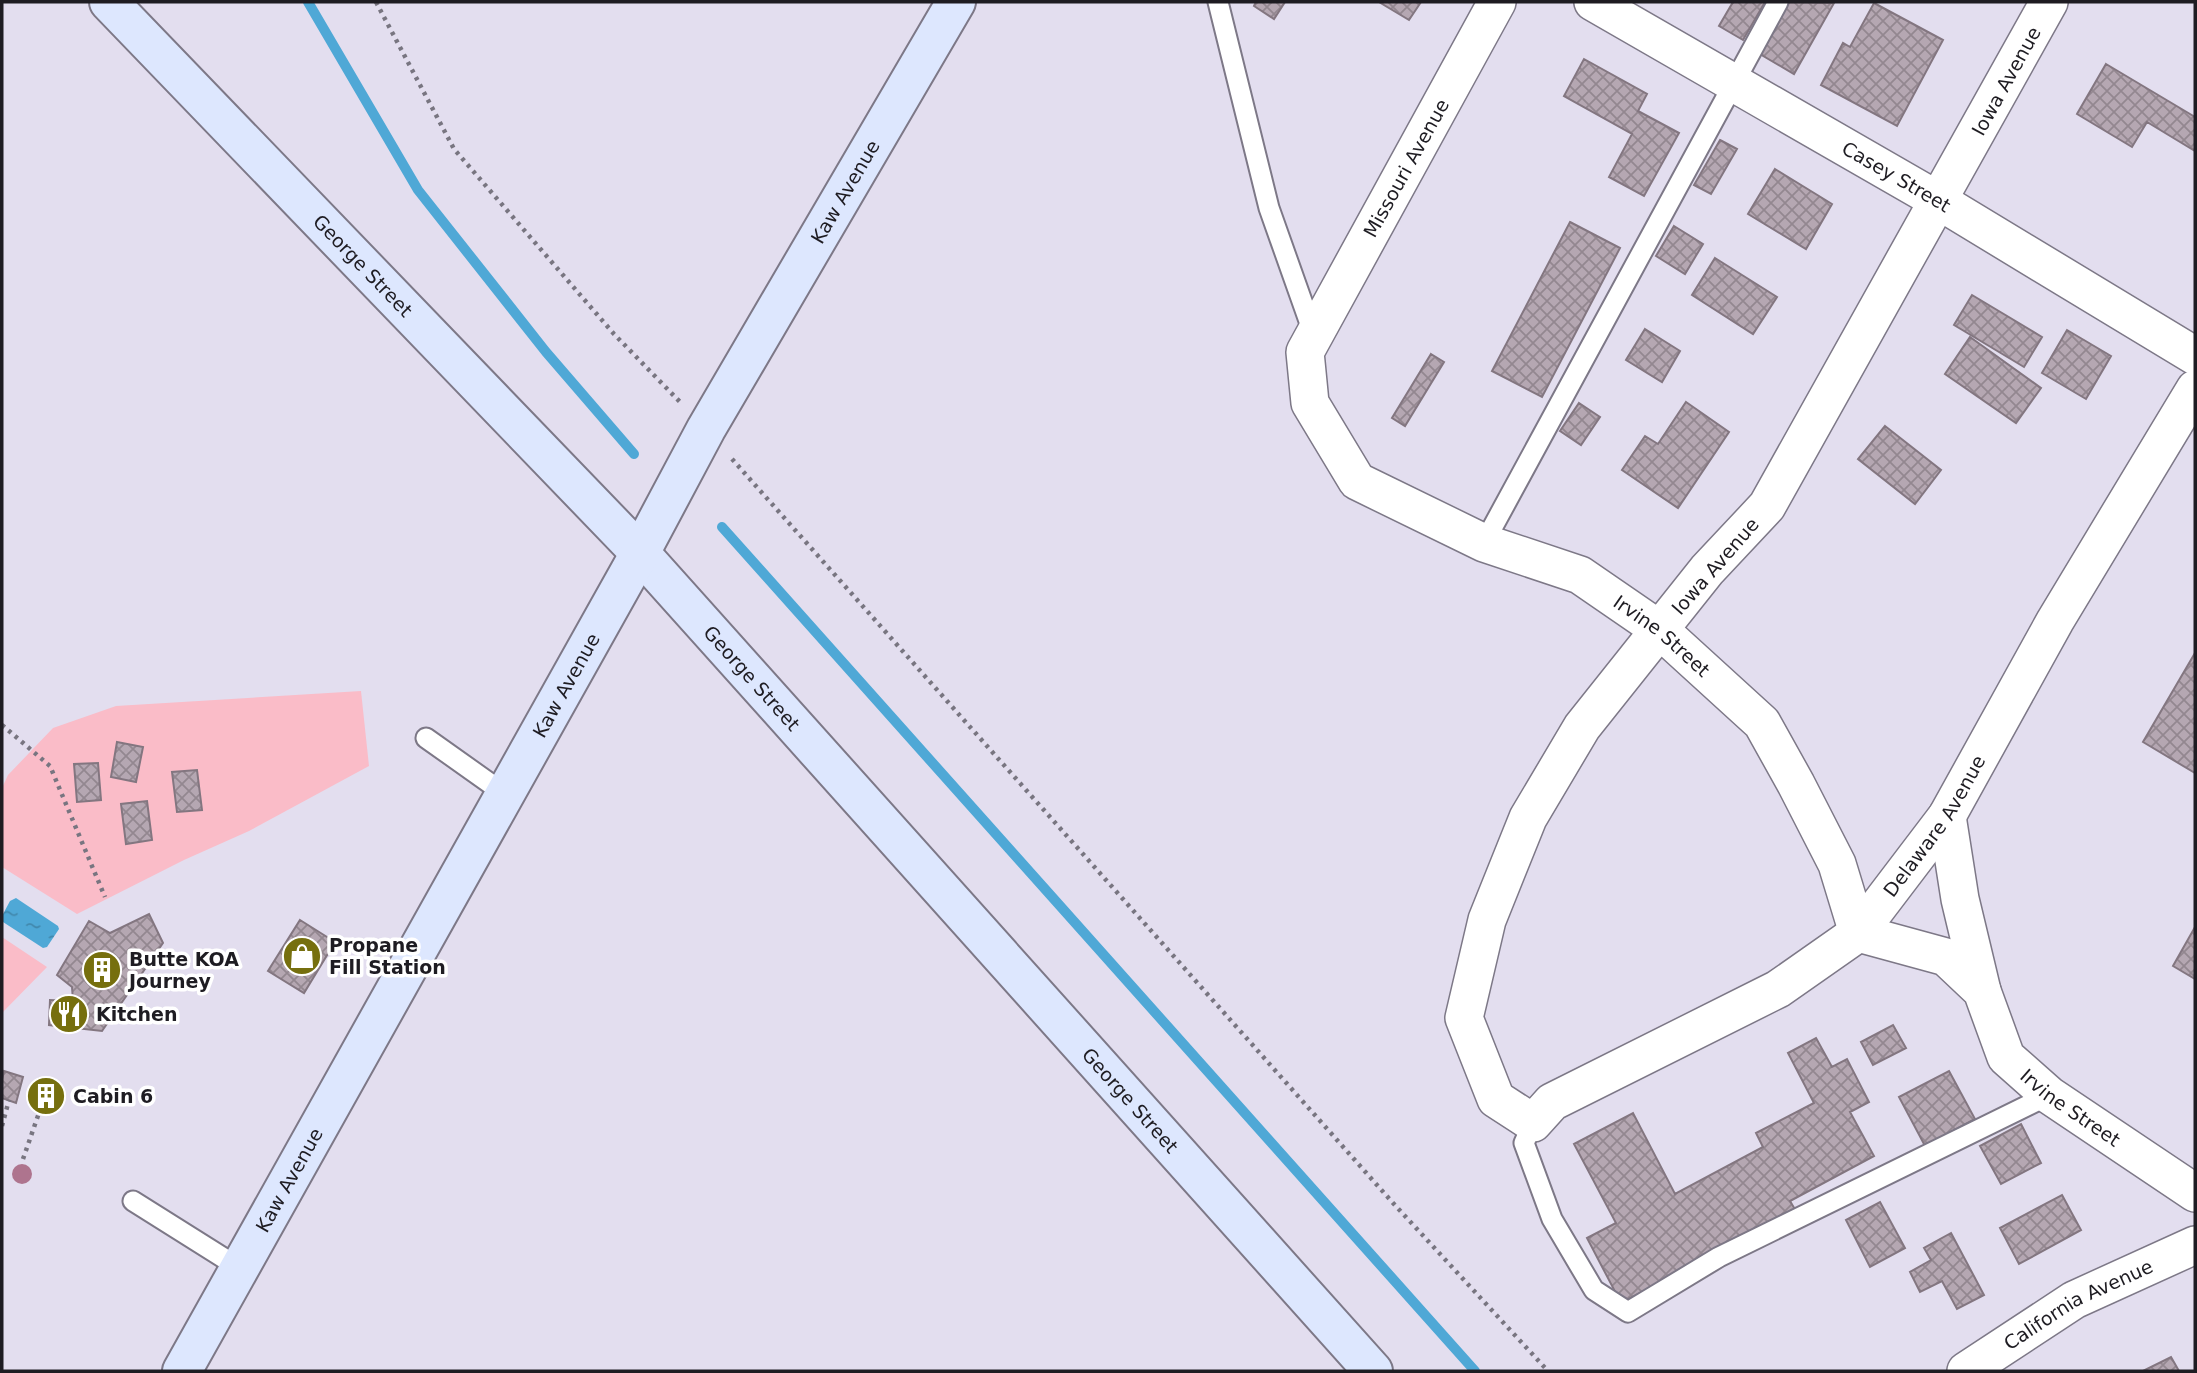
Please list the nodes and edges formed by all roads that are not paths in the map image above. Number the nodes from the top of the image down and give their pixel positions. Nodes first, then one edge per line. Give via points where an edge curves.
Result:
1 (109, 2) edge
2 (956, 2) edge
3 (1218, 2) edge
4 (1497, 2) edge
5 (1593, 2) edge
6 (1778, 2) edge
7 (2049, 2) edge
8 (1733, 82) junction
9 (1939, 201) junction
10 (1314, 335) junction
11 (2195, 356) edge
12 (2195, 389) edge
13 (1484, 543) junction
14 (640, 553) junction
15 (1660, 630) junction
16 (426, 738) dead end
17 (505, 794) junction
18 (1947, 816) junction
19 (1858, 933) junction
20 (1982, 991) junction
21 (2049, 1095) junction
22 (1533, 1124) junction
23 (2195, 1193) edge
24 (134, 1201) dead end
25 (2195, 1245) edge
26 (238, 1267) junction
27 (182, 1371) edge
28 (1374, 1371) edge
29 (1966, 1371) edge

1 - 14 street, George Street
2 - 14 street, Kaw Avenue via 706,429
3 - 10 lane via 1269,208
4 - 10 street, Missouri Avenue
5 - 8 street, Casey Street
6 - 8 lane
7 - 9 street, Iowa Avenue
8 - 9 street, Casey Street
8 - 13 lane
9 - 11 street, Casey Street
9 - 15 street, Iowa Avenue via 1767,506 1707,570
10 - 13 street, Irvine Street via 1305,352 1310,403 1357,481
12 - 18 street, Delaware Avenue via 2055,621
13 - 15 street, Irvine Street via 1580,575
14 - 17 street, Kaw Avenue
14 - 28 street, George Street
15 - 19 street, Irvine Street via 1762,723 1837,864
15 - 22 street, Iowa Avenue via 1582,727 1528,818 1487,920 1464,1018 1496,1099
16 - 17 lane
17 - 26 street, Kaw Avenue
18 - 19 street, Delaware Avenue
18 - 20 street, Irvine Street via 1960,899
19 - 20 street, Irvine Street via 1946,957
19 - 22 street, Delaware Avenue via 1778,989 1552,1102
20 - 21 street, Irvine Street via 2006,1057
21 - 22 lane via 1719,1257 1628,1312 1594,1290 1552,1219 1524,1143
21 - 23 street, Irvine Street
24 - 26 lane
25 - 29 street, California Avenue via 2074,1300
26 - 27 street, Kaw Avenue

